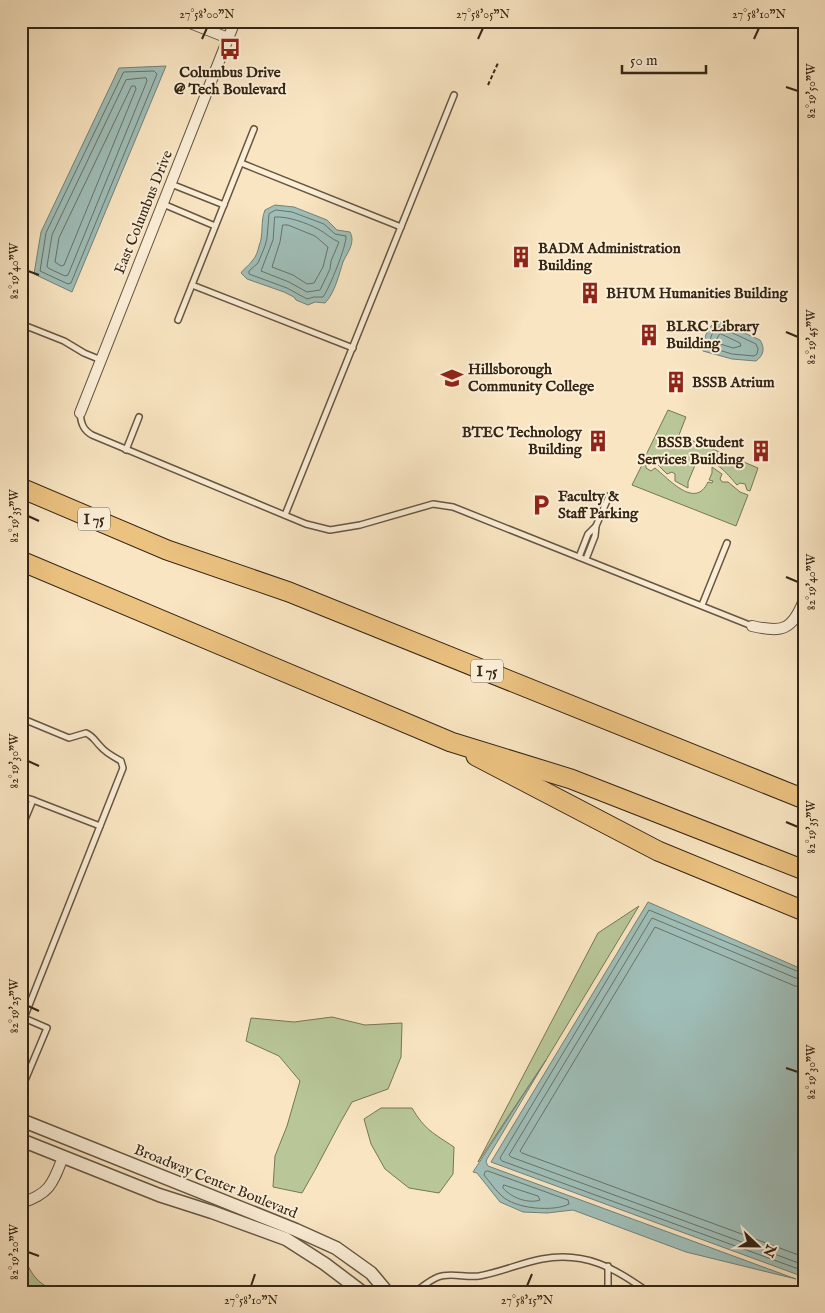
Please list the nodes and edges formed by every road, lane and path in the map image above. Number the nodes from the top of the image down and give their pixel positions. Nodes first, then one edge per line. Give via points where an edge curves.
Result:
1 (185, 21) edge
2 (235, 21) edge
3 (228, 38) junction
4 (498, 63) dead end
5 (488, 85) dead end
6 (454, 95) dead end
7 (254, 129) dead end
8 (241, 163) junction
9 (170, 183) junction
10 (162, 204) junction
11 (224, 205) junction
12 (215, 226) junction
13 (401, 227) junction
14 (192, 284) junction
15 (178, 320) dead end
16 (21, 324) edge
17 (353, 348) junction
18 (101, 360) junction
19 (80, 413) joint
20 (139, 417) dead end
21 (126, 450) junction
22 (21, 488) edge
23 (609, 496) dead end
24 (285, 515) junction
25 (596, 526) junction
26 (727, 543) dead end
27 (579, 556) junction
28 (586, 559) junction
29 (21, 561) edge
30 (804, 600) edge
31 (702, 605) junction
32 (752, 626) joint
33 (21, 720) edge
34 (451, 742) junction
35 (21, 796) edge
36 (804, 799) edge
37 (33, 800) junction
38 (100, 826) junction
39 (21, 829) edge
40 (804, 870) edge
41 (804, 911) edge
42 (23, 1017) edge
43 (21, 1024) edge
44 (21, 1090) edge
45 (21, 1120) edge
46 (21, 1140) edge
47 (63, 1157) junction
48 (21, 1203) edge
49 (608, 1266) junction
50 (362, 1292) edge
51 (387, 1292) edge
52 (415, 1292) edge
53 (608, 1292) edge
54 (648, 1292) edge

1 - 3 street
2 - 3 street, East Columbus Drive
3 - 9 street, East Columbus Drive
4 - 5 path
6 - 13 lane
7 - 8 lane
8 - 11 lane
8 - 13 lane
9 - 10 street, East Columbus Drive
9 - 11 lane
10 - 12 lane
10 - 18 street, East Columbus Drive
11 - 12 lane
12 - 14 lane
13 - 17 lane
14 - 15 lane
14 - 17 lane
16 - 18 lane
17 - 24 lane
18 - 19 street, East Columbus Drive
19 - 21 lane via 86,432
20 - 21 lane
21 - 24 lane
22 - 36 highway, I 75 via 167,550 289,592
23 - 25 lane
24 - 27 lane via 330,530 433,504 453,507
25 - 27 lane via 588,534
25 - 28 lane
26 - 31 lane
27 - 28 lane
28 - 31 lane
29 - 34 highway
30 - 32 street via 790,624 770,630
31 - 32 lane
33 - 38 lane via 69,738 86,733 121,761 123,768
34 - 40 highway via 571,779
34 - 41 highway via 658,851
35 - 37 lane
37 - 38 lane
37 - 39 lane
38 - 42 lane
42 - 43 lane
42 - 44 lane via 47,1028
45 - 51 street, Broadway Center Boulevard via 336,1248 371,1273
46 - 47 street, Broadway Center Boulevard
47 - 48 street via 56,1177 44,1194
47 - 50 street, Broadway Center Boulevard via 286,1240
49 - 52 lane via 564,1256 478,1276 438,1277
49 - 53 lane
49 - 54 lane

